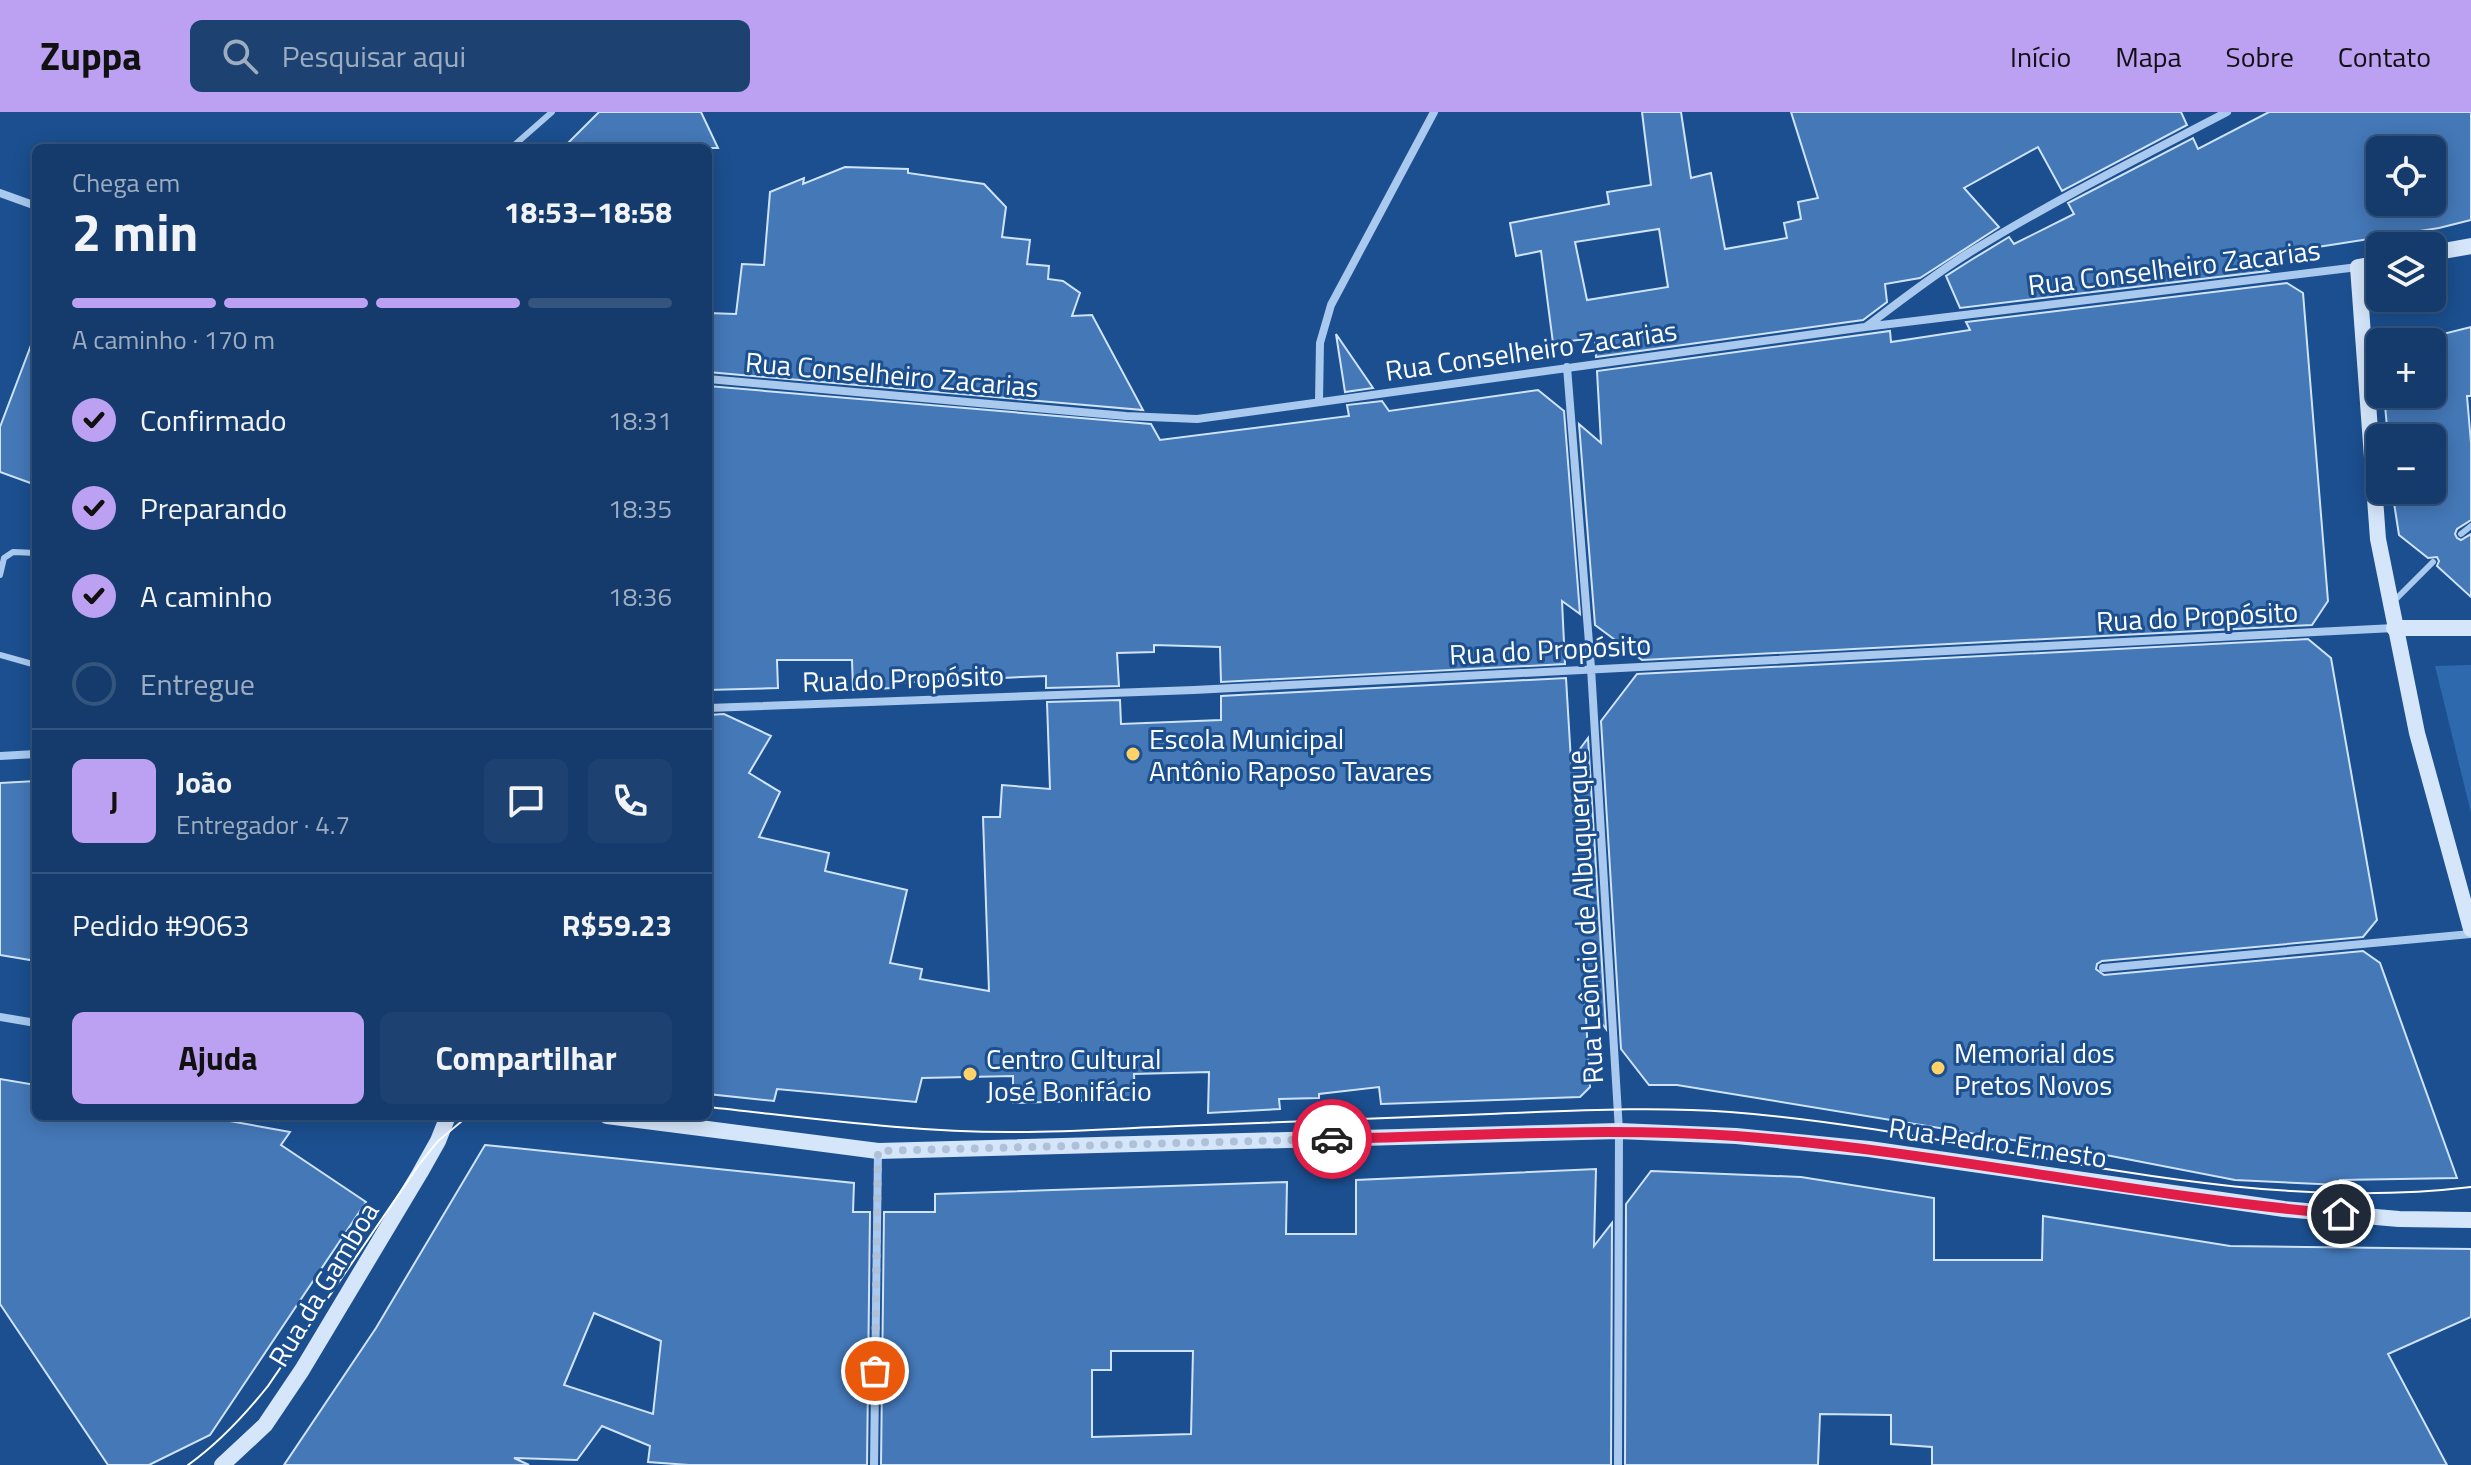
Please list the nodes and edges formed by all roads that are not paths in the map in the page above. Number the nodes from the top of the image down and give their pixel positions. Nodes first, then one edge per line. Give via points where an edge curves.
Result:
1 (552, 112) edge
2 (1434, 112) edge
3 (2227, 112) edge
4 (516, 144) edge
5 (0, 193) edge
6 (32, 205) edge
7 (2471, 246) edge
8 (2446, 250) edge
9 (2366, 266) edge
10 (2358, 267) junction
11 (1865, 327) junction
12 (1567, 367) junction
13 (712, 379) edge
14 (1319, 401) junction
15 (2471, 526) edge
16 (2461, 534) dead end
17 (32, 553) edge
18 (2433, 562) dead end
19 (0, 575) edge
20 (2390, 605) junction
21 (2394, 628) junction
22 (2471, 628) edge
23 (0, 655) edge
24 (32, 664) edge
25 (1591, 668) junction
26 (712, 708) edge
27 (32, 754) edge
28 (0, 756) edge
29 (2471, 932) edge
30 (2103, 968) dead end
31 (0, 1017) edge
32 (32, 1022) edge
33 (446, 1120) edge
34 (638, 1120) edge
35 (1619, 1131) junction
36 (878, 1151) junction
37 (2471, 1220) edge
38 (222, 1465) edge
39 (874, 1465) edge
40 (1618, 1465) edge

1 - 4 lane
2 - 14 street via 1331,305 1320,343
3 - 11 street via 1966,254
5 - 6 street
7 - 8 street
9 - 10 street
10 - 11 street, Rua Conselheiro Zacarias
10 - 20 street via 2378,539
11 - 12 street, Rua Conselheiro Zacarias
12 - 14 street, Rua Conselheiro Zacarias
12 - 25 street, Rua Leôncio de Albuquerque
13 - 14 street, Rua Conselheiro Zacarias via 1197,419
15 - 16 lane
17 - 19 lane via 13,552 4,558
18 - 20 lane
20 - 21 street
21 - 22 street
21 - 25 street, Rua do Propósito
21 - 29 street
23 - 24 lane
25 - 26 street, Rua do Propósito
25 - 35 street, Rua Leôncio de Albuquerque
27 - 28 street
29 - 30 street
31 - 32 street
33 - 38 street, Rua da Gamboa via 302,1370 265,1425
34 - 36 street, Rua Pedro Ernesto
35 - 36 street, Rua Pedro Ernesto
35 - 37 street, Rua Pedro Ernesto via 1869,1149 2284,1209
35 - 40 street, Rua Leôncio de Albuquerque
36 - 39 street

